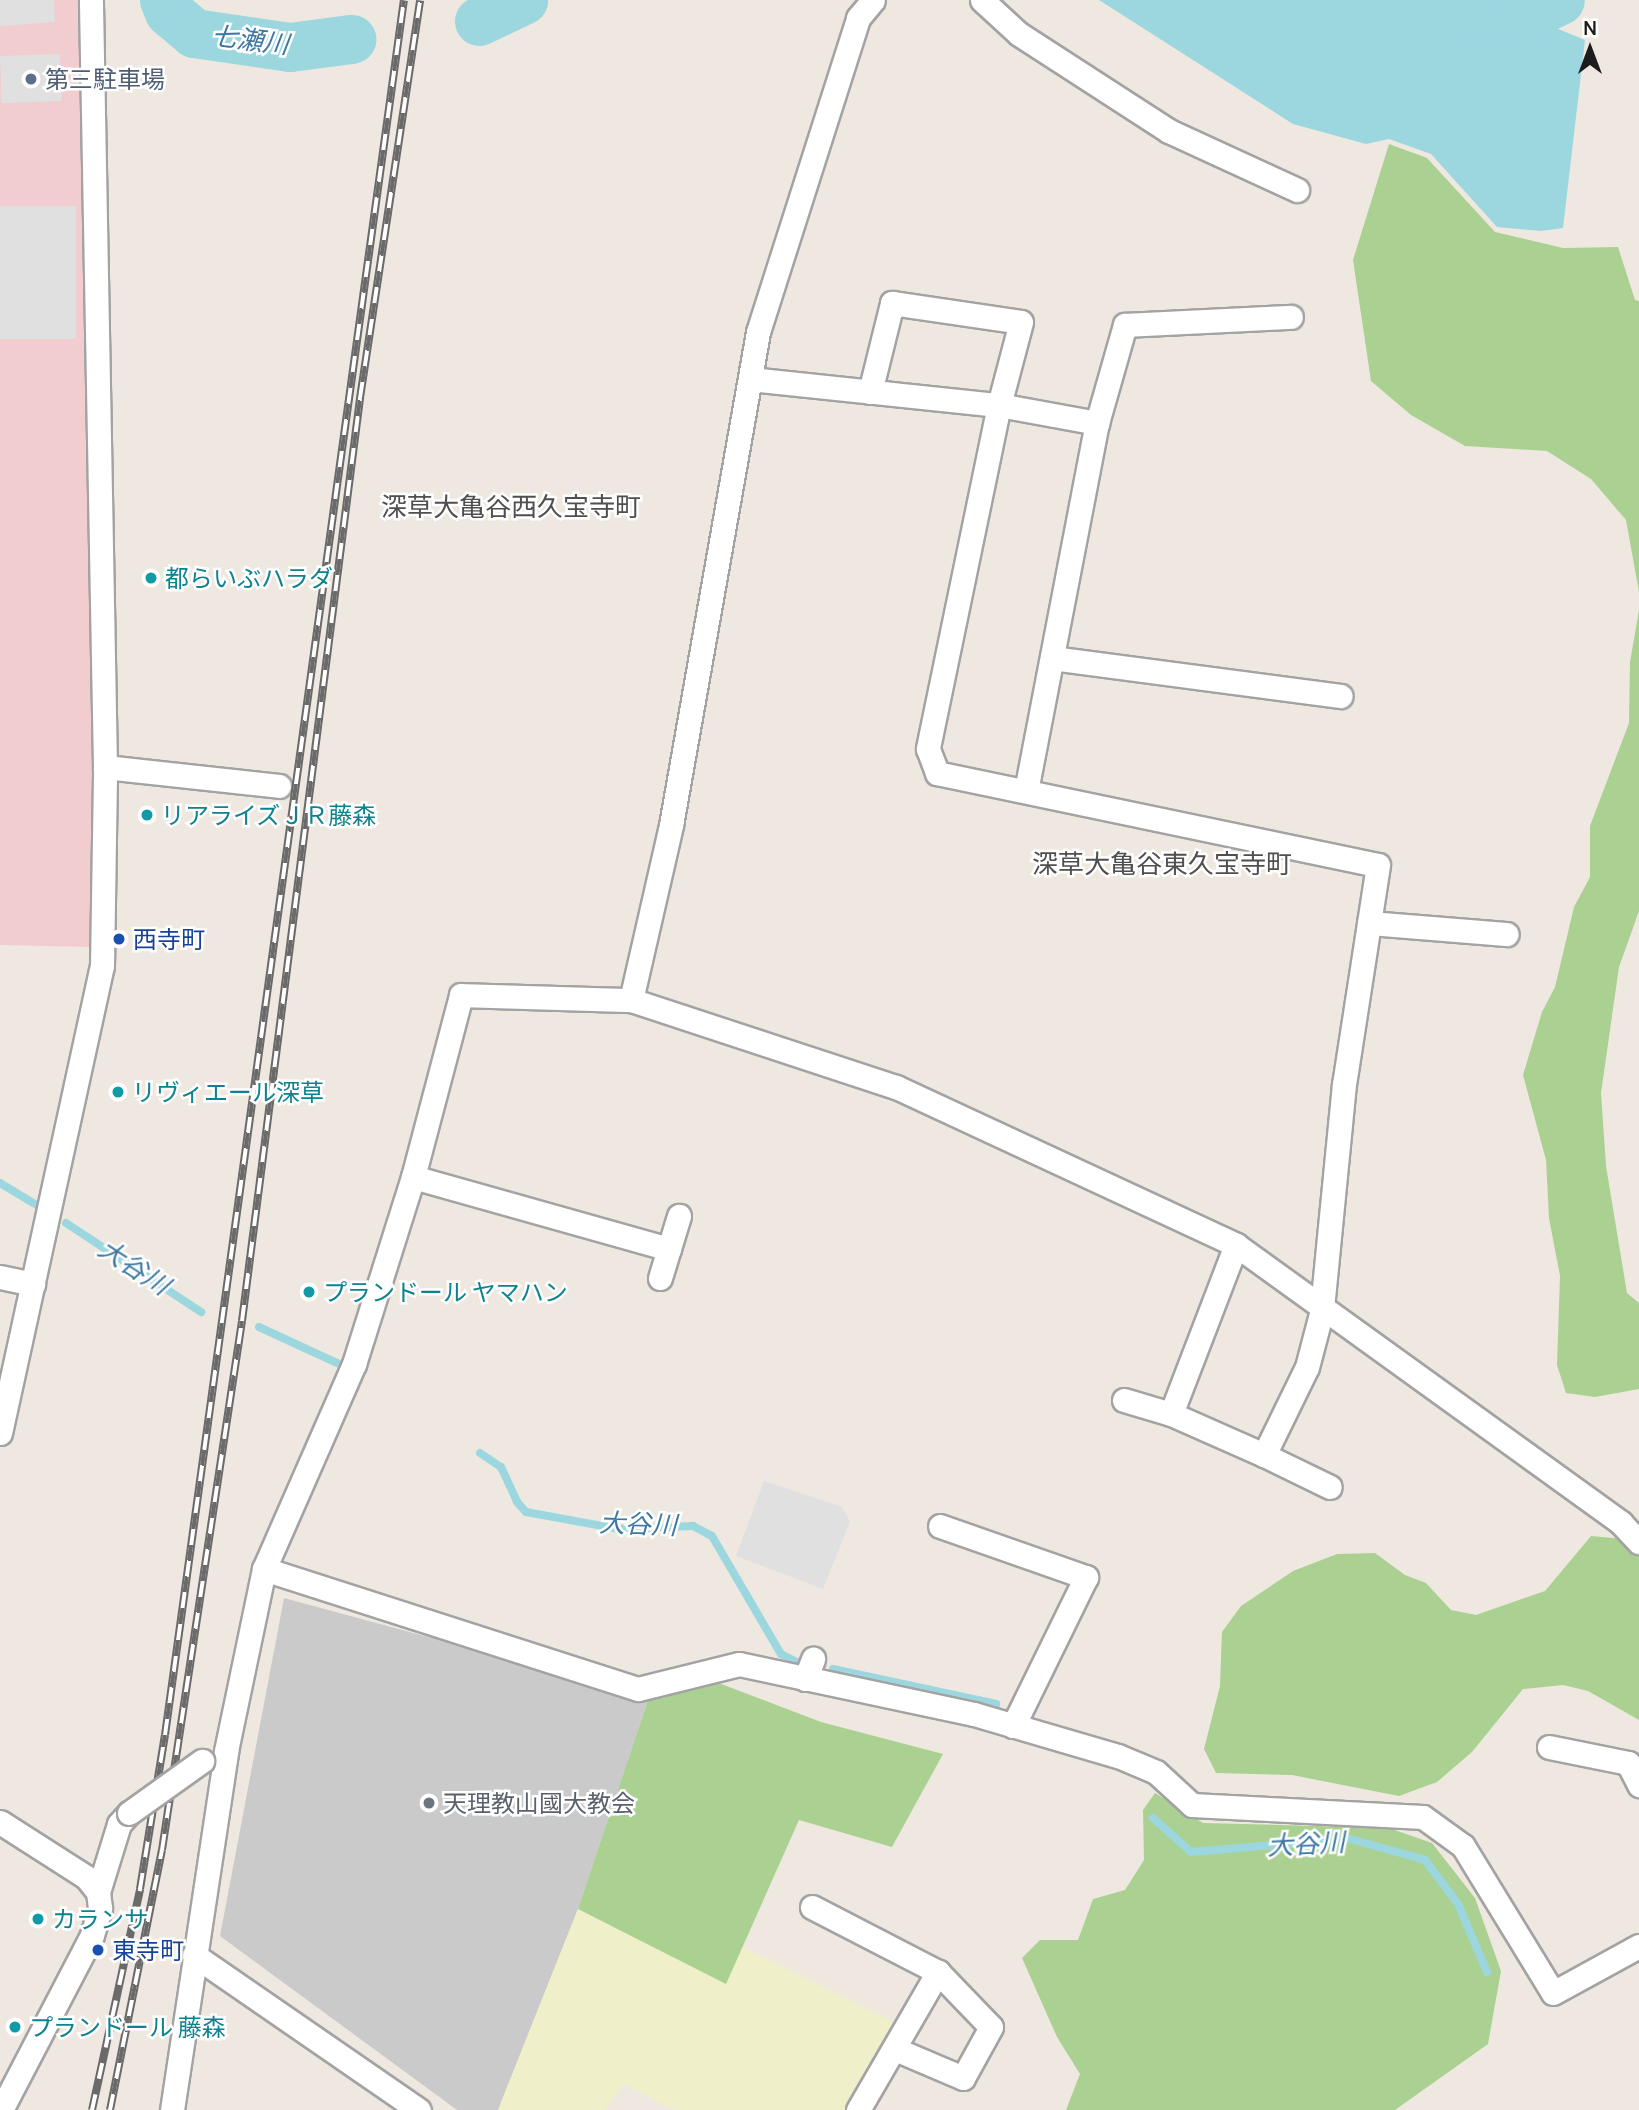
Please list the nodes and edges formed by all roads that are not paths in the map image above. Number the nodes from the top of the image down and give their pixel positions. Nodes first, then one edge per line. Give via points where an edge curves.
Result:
1 (91, 0) edge
2 (873, 0) edge
3 (982, 0) edge
4 (1297, 190) dead end
5 (1292, 317) dead end
6 (750, 379) junction
7 (870, 392) junction
8 (999, 405) junction
9 (1097, 423) junction
10 (1052, 658) junction
11 (1341, 696) dead end
12 (106, 767) junction
13 (279, 786) dead end
14 (1026, 791) junction
15 (1369, 923) junction
16 (1507, 934) dead end
17 (631, 1000) junction
18 (414, 1177) junction
19 (679, 1216) dead end
20 (1236, 1245) junction
21 (669, 1249) junction
22 (0, 1277) edge
23 (660, 1278) dead end
24 (33, 1284) junction
25 (1322, 1310) junction
26 (1125, 1400) dead end
27 (1171, 1414) junction
28 (0, 1433) edge
29 (1264, 1455) junction
30 (1330, 1487) dead end
31 (940, 1526) dead end
32 (1639, 1542) edge
33 (264, 1569) junction
34 (1017, 1717) junction
35 (1549, 1747) dead end
36 (226, 1751) junction
37 (1639, 1785) edge
38 (0, 1822) edge
39 (98, 1892) junction
40 (812, 1907) dead end
41 (1639, 1946) edge
42 (194, 1955) junction
43 (938, 1972) junction
44 (895, 2049) junction
45 (1, 2110) edge
46 (172, 2110) edge
47 (419, 2110) edge
48 (858, 2110) edge

1 - 12 street
2 - 6 street via 858,18 758,332
3 - 4 street via 1019,34 1169,131
5 - 9 street via 1125,325
6 - 7 street
6 - 17 street via 671,825
7 - 8 street
7 - 8 street via 892,303 1021,322
8 - 9 street
8 - 14 street via 928,749 937,774
9 - 10 street
10 - 11 street
10 - 14 street
12 - 13 street
12 - 24 street via 102,966
14 - 15 street via 1378,865
15 - 16 street
15 - 25 street via 1344,1084
17 - 18 street via 461,995
17 - 20 street via 896,1087
18 - 21 street
18 - 33 street via 351,1371
19 - 21 street
20 - 25 street
20 - 27 street
21 - 23 street
22 - 24 street
24 - 28 street
25 - 29 street via 1307,1367
25 - 32 street via 1621,1524
26 - 27 street
27 - 29 street
29 - 30 street
31 - 34 street via 1086,1577
33 - 34 street via 638,1689 739,1664 809,1669
33 - 36 street
34 - 41 street via 1090,1750 1156,1772 1192,1805 1423,1817 1463,1846 1553,1993
35 - 37 street via 1628,1762
36 - 39 street, bridge via 202,1761 119,1824
36 - 42 street
38 - 39 street via 86,1877
39 - 45 street via 100,1908 92,1935
40 - 43 street
42 - 46 street
42 - 47 street
43 - 44 street
43 - 44 street via 991,2027 963,2078
44 - 48 street

